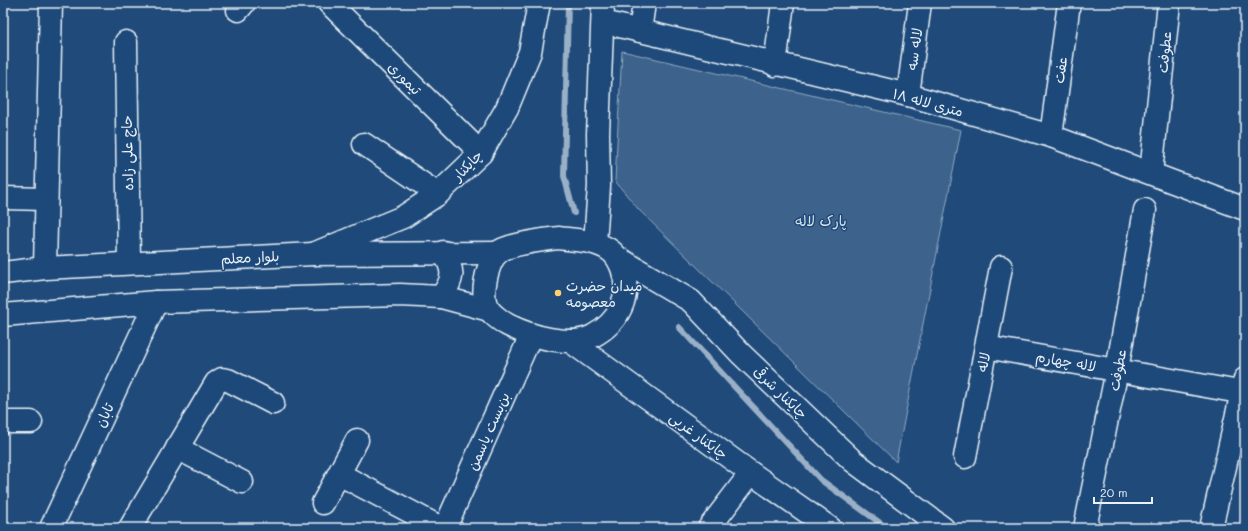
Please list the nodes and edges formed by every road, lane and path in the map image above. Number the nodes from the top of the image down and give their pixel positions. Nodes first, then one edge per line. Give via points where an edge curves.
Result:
1 (51, 3) edge
2 (329, 3) edge
3 (539, 3) edge
4 (644, 3) edge
5 (783, 3) edge
6 (920, 3) edge
7 (1069, 3) edge
8 (1169, 3) edge
9 (603, 13) edge
10 (640, 32) junction
11 (126, 42) dead end
12 (775, 65) junction
13 (908, 95) junction
14 (1051, 136) junction
15 (364, 144) dead end
16 (481, 153) junction
17 (1151, 173) junction
18 (438, 194) junction
19 (3, 198) edge
20 (46, 199) junction
21 (1245, 209) edge
22 (1145, 210) dead end
23 (595, 243) junction
24 (443, 252) junction
25 (498, 253) junction
26 (313, 254) junction
27 (618, 258) junction
28 (128, 263) junction
29 (1001, 267) dead end
30 (45, 268) junction
31 (3, 273) edge
32 (442, 297) junction
33 (156, 302) junction
34 (489, 310) junction
35 (3, 315) edge
36 (531, 335) junction
37 (570, 341) junction
38 (986, 347) junction
39 (1117, 370) junction
40 (1244, 388) edge
41 (273, 403) dead end
42 (3, 422) edge
43 (32, 422) dead end
44 (357, 440) dead end
45 (177, 448) junction
46 (965, 457) dead end
47 (751, 473) junction
48 (339, 474) junction
49 (242, 482) dead end
50 (323, 503) dead end
51 (59, 526) edge
52 (130, 528) edge
53 (441, 528) edge
54 (445, 528) edge
55 (708, 528) edge
56 (830, 528) edge
57 (943, 528) edge
58 (1085, 528) edge
59 (1211, 528) edge

1 - 20 street
2 - 16 street, تیموری
3 - 16 street, چایکنار via 530,52 507,108
4 - 10 street
5 - 12 street
6 - 13 street, لاله سه
7 - 14 street, عفت
8 - 17 street, عطوفت
9 - 10 street, ۱۸ متری لاله
9 - 23 street via 598,134 599,186
10 - 12 street, ۱۸ متری لاله
11 - 28 street, حاج علی زاده
12 - 13 street, ۱۸ متری لاله
13 - 14 street, ۱۸ متری لاله
14 - 17 street, ۱۸ متری لاله
15 - 18 street
16 - 18 street, چایکنار
17 - 21 street, ۱۸ متری لاله
18 - 26 street, چایکنار via 403,217
19 - 20 street
20 - 30 street
22 - 39 street, عطوفت
23 - 25 street via 558,238 525,242
23 - 27 street
24 - 25 street, بلوار معلم
24 - 26 street, بلوار معلم
24 - 32 street via 450,264 452,275
25 - 34 street via 488,269 485,282 485,300
26 - 28 street, بلوار معلم
27 - 37 street via 626,278 626,293 620,310 607,325 592,336
27 - 57 street, چایکنار شرقی via 691,301 740,353 853,461
28 - 30 street, بلوار معلم
29 - 38 street, لاله
30 - 31 street, بلوار معلم
32 - 33 street via 400,295
32 - 34 street
33 - 35 street
33 - 51 street, تابان
34 - 36 street via 506,324
36 - 37 street
36 - 54 street, بن‌بست یاسمن
37 - 47 street, چایکنار غربی
38 - 39 street, لاله چهارم
38 - 46 street, لاله
39 - 40 street, لاله چهارم
39 - 58 street, عطوفت
40 - 59 street
41 - 45 street via 222,379 216,383
42 - 43 street
44 - 48 street
45 - 49 street
45 - 52 street
47 - 55 street
47 - 56 street, چایکنار غربی
48 - 50 street
48 - 53 street

